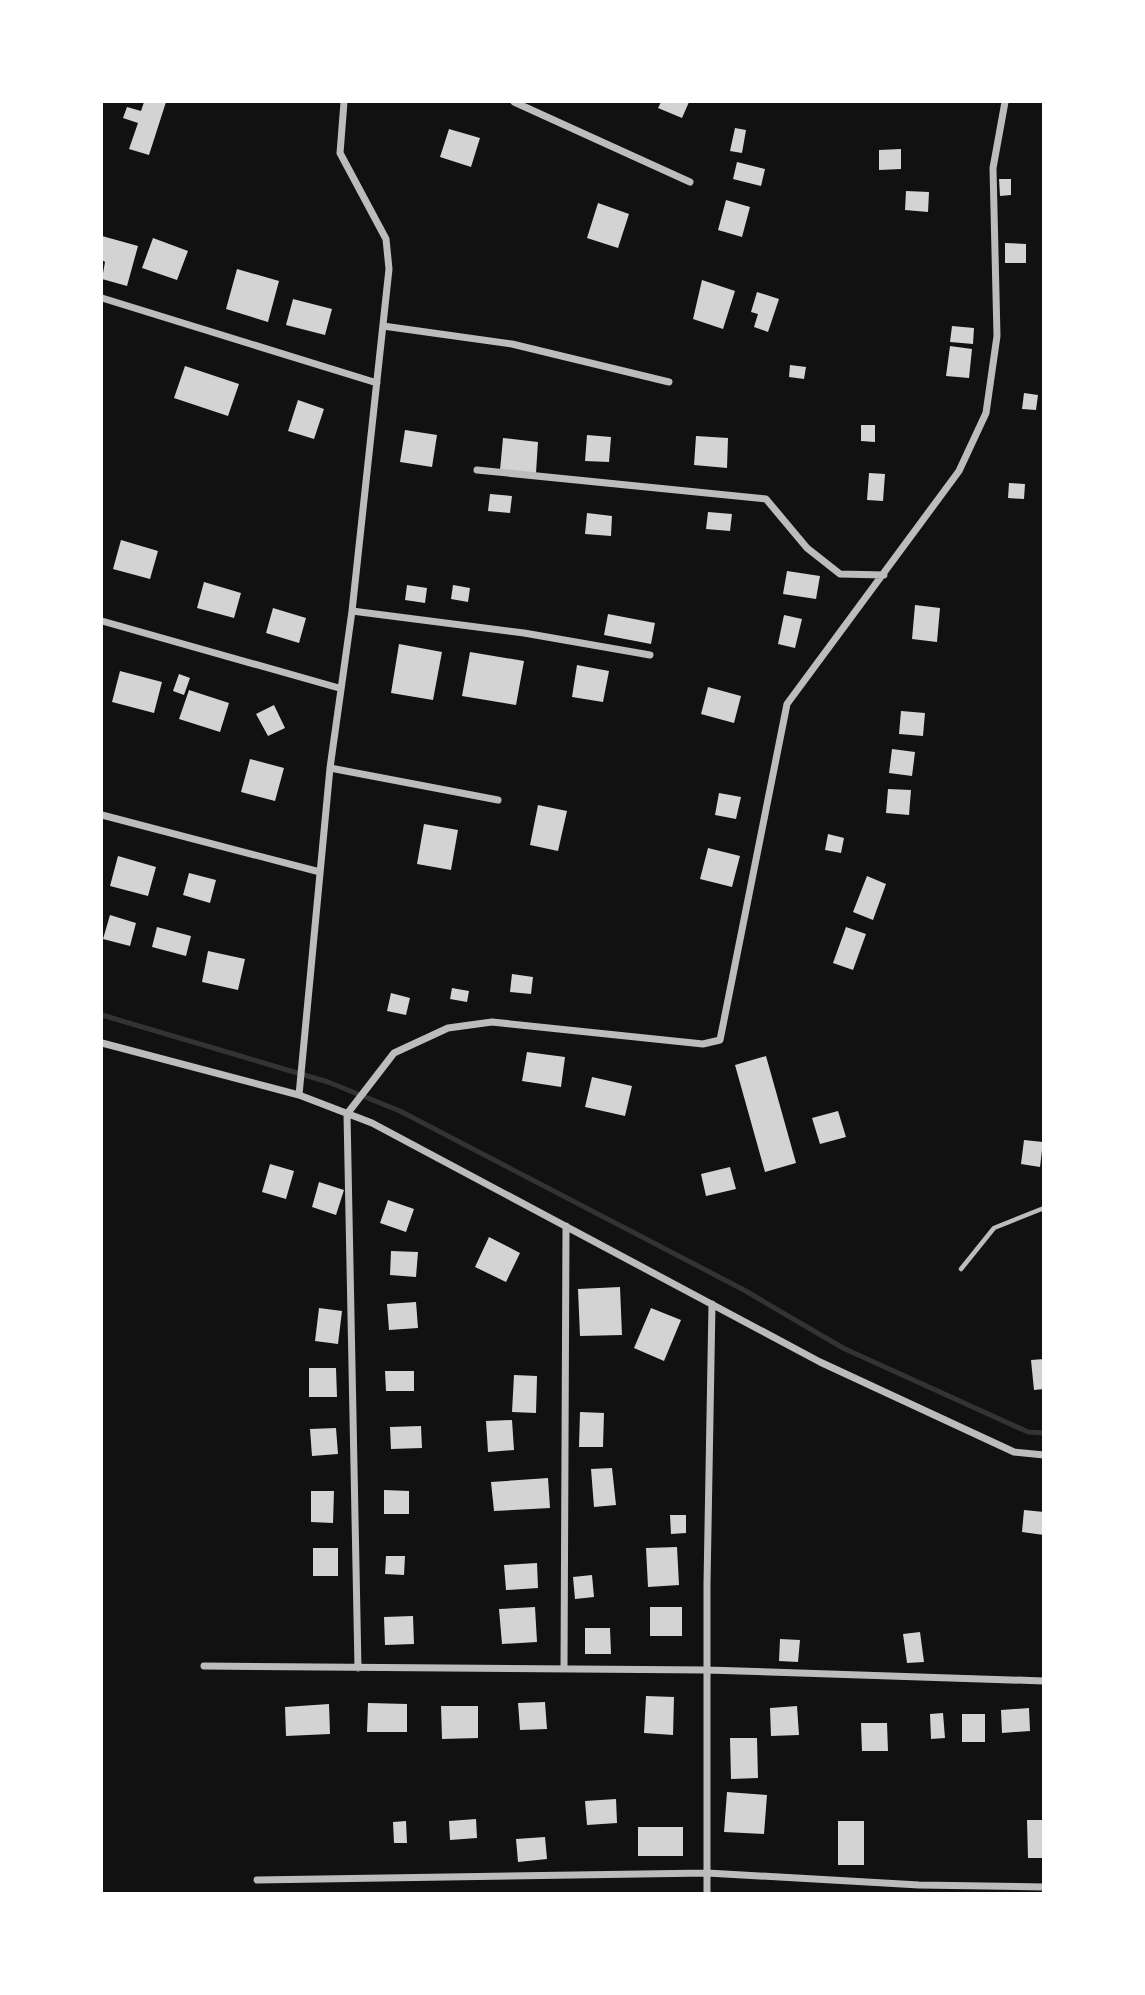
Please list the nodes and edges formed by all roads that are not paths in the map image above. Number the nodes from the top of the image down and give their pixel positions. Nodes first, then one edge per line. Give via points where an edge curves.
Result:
1 (344, 102) edge
2 (514, 102) edge
3 (1005, 102) edge
4 (690, 182) dead end
5 (102, 298) edge
6 (383, 326) junction
7 (669, 382) dead end
8 (377, 383) junction
9 (477, 470) dead end
10 (884, 575) junction
11 (352, 611) junction
12 (102, 621) edge
13 (650, 655) dead end
14 (339, 688) junction
15 (330, 768) junction
16 (498, 800) dead end
17 (102, 815) edge
18 (320, 872) junction
19 (102, 1042) edge
20 (299, 1095) junction
21 (347, 1114) junction
22 (1044, 1208) edge
23 (566, 1226) junction
24 (961, 1269) dead end
25 (712, 1304) junction
26 (1044, 1455) edge
27 (204, 1666) dead end
28 (358, 1668) junction
29 (565, 1669) junction
30 (707, 1670) junction
31 (1044, 1681) edge
32 (708, 1873) junction
33 (257, 1880) dead end
34 (1044, 1887) edge
35 (708, 1894) edge

1 - 6 street via 340,153 386,239 389,270
2 - 4 street
3 - 10 street via 993,168 997,336 986,413 959,471
5 - 8 street
6 - 7 street via 512,344
6 - 8 street
8 - 11 street
9 - 10 street via 766,499 807,548 840,574
10 - 21 street via 788,704 720,1040 703,1044 492,1022 448,1028 394,1053
11 - 13 street
11 - 14 street
12 - 14 street
14 - 15 street
15 - 16 street
15 - 18 street
17 - 18 street
18 - 20 street
19 - 20 street
20 - 21 street
21 - 23 street
21 - 28 street
22 - 24 lane via 994,1228
23 - 25 street
23 - 29 street
25 - 26 street via 820,1362 1014,1452
25 - 30 street
27 - 28 street
28 - 29 street
29 - 30 street
30 - 31 street
30 - 32 street
32 - 33 street
32 - 34 street
32 - 35 street

